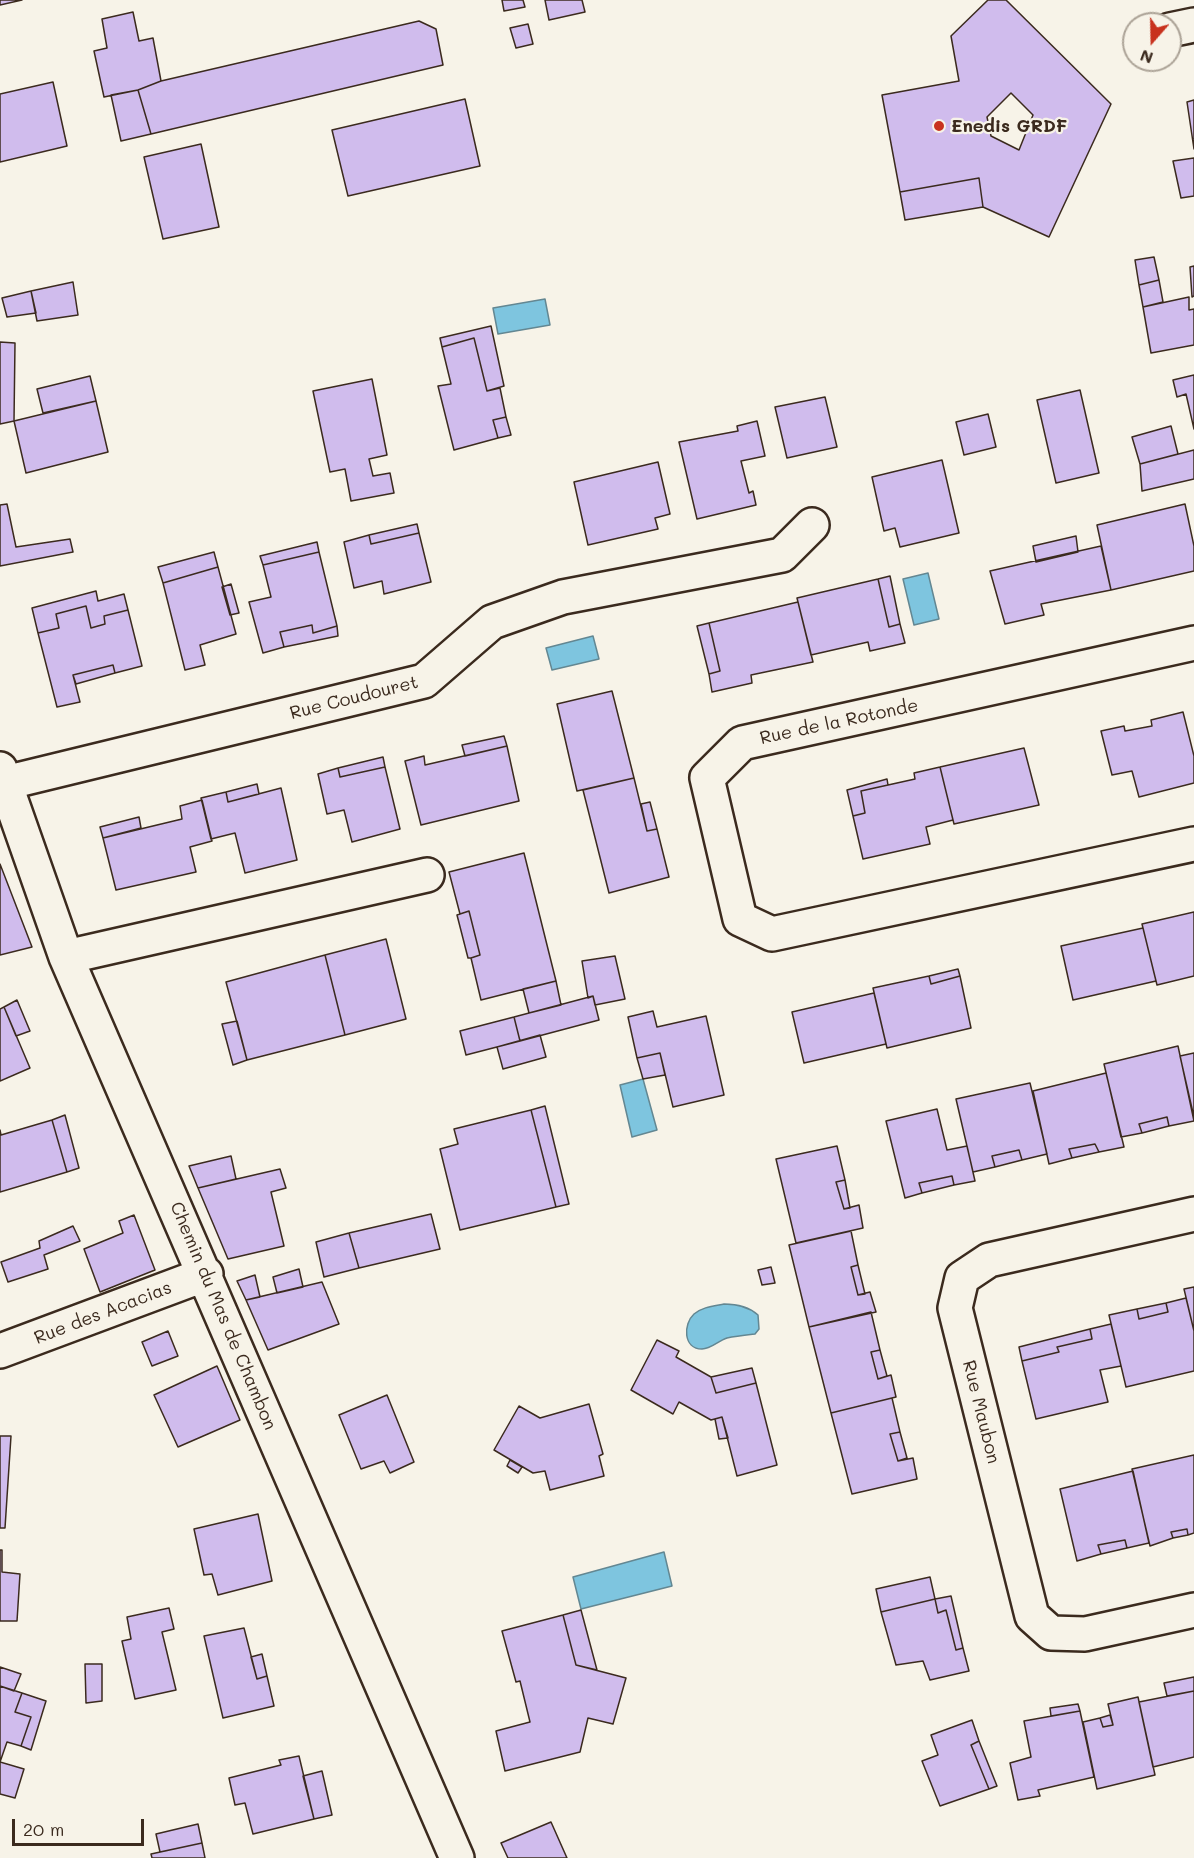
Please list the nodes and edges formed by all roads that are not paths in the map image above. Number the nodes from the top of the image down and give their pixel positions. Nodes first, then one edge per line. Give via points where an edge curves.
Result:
1 (812, 525) dead end
2 (1194, 643) edge
3 (3, 776) edge
4 (1194, 844) edge
5 (427, 875) dead end
6 (66, 957) junction
7 (1194, 1215) edge
8 (206, 1274) junction
9 (0, 1351) edge
10 (1194, 1610) edge
11 (457, 1858) edge

1 - 3 street, Rue Coudouret via 782,555 563,597 492,622 424,681
2 - 4 street, Rue de la Rotonde via 742,743 707,778 740,919 772,934
3 - 6 street, Chemin du Mas de Chambon
5 - 6 street
6 - 8 street, Chemin du Mas de Chambon
7 - 10 street, Rue Maubon via 988,1260 962,1278 955,1308 1032,1616 1050,1633 1085,1634
8 - 9 street, Rue des Acacias
8 - 11 street, Chemin du Mas de Chambon

